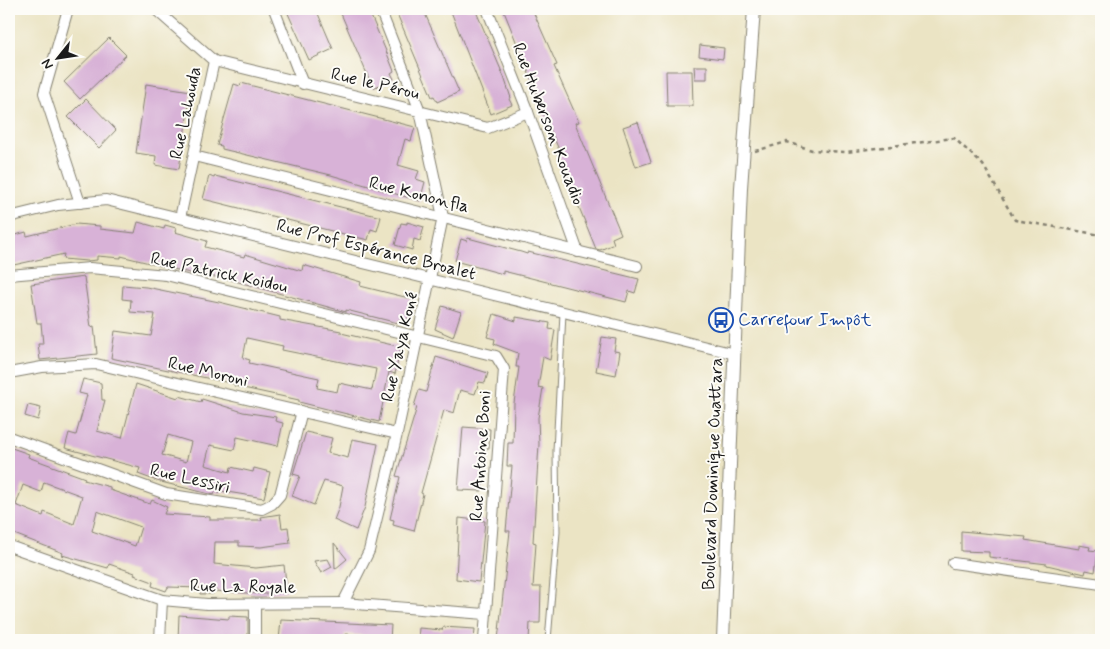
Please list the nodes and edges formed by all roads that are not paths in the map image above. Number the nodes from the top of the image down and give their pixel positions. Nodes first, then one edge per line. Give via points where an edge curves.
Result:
1 (68, 9) edge
2 (155, 9) edge
3 (274, 9) edge
4 (380, 9) edge
5 (487, 9) edge
6 (754, 9) edge
7 (214, 62) junction
8 (303, 84) junction
9 (420, 111) junction
10 (528, 112) junction
11 (194, 156) junction
12 (80, 203) junction
13 (9, 217) edge
14 (443, 217) junction
15 (180, 218) junction
16 (578, 252) junction
17 (637, 266) dead end
18 (9, 275) edge
19 (432, 281) junction
20 (563, 313) junction
21 (418, 337) junction
22 (735, 354) junction
23 (9, 373) edge
24 (302, 411) junction
25 (397, 434) junction
26 (9, 437) edge
27 (9, 546) edge
28 (953, 563) dead end
29 (1101, 584) edge
30 (162, 600) junction
31 (342, 603) junction
32 (255, 605) junction
33 (485, 614) junction
34 (160, 640) edge
35 (255, 640) edge
36 (484, 640) edge
37 (548, 640) edge
38 (723, 640) edge

1 - 12 street via 44,93
2 - 7 street, Rue Lahouda
3 - 8 street
4 - 9 street, Rue Yaya Koné
5 - 10 street, Rue Huberson Kouadio
6 - 22 street, Boulevard Dominique Ouattara
7 - 8 street, Rue le Pérou
7 - 11 street, Rue Lahouda
8 - 9 street, Rue le Pérou
9 - 10 street, Rue le Pérou via 488,128
9 - 14 street, Rue Yaya Koné
10 - 16 street, Rue Huberson Kouadio
11 - 14 street, Rue Kononfla
11 - 15 street, Rue Lahouda
12 - 13 street, Rue Prof Espérance Broalet
12 - 15 street, Rue Prof Espérance Broalet via 106,200
14 - 16 street, Rue Kononfla
14 - 19 street, Rue Yaya Koné
15 - 19 street, Rue Prof Espérance Broalet
16 - 17 street, Rue Kononfla
18 - 21 street, Rue Patrick Koidou via 90,268 166,275
19 - 20 street, Rue Prof Espérance Broalet
19 - 21 street, Rue Yaya Koné
20 - 22 street, Rue Prof Espérance Broalet
20 - 37 lane via 556,451 558,532
21 - 25 street, Rue Yaya Koné
21 - 33 street, Rue Antoine Boni via 496,356 504,369
22 - 38 street, Boulevard Dominique Ouattara
23 - 24 street, Rue Moroni via 42,367 96,364
24 - 25 street, Rue Moroni
24 - 26 street, Rue Lessiri via 280,495 262,509 166,494
25 - 31 street, Rue Yaya Koné via 368,551
27 - 30 street, Rue La Royale
28 - 29 street
30 - 32 street, Rue La Royale
30 - 34 street
31 - 32 street, Rue La Royale
31 - 33 street, Rue La Royale
32 - 35 street
33 - 36 street, Rue Antoine Boni

